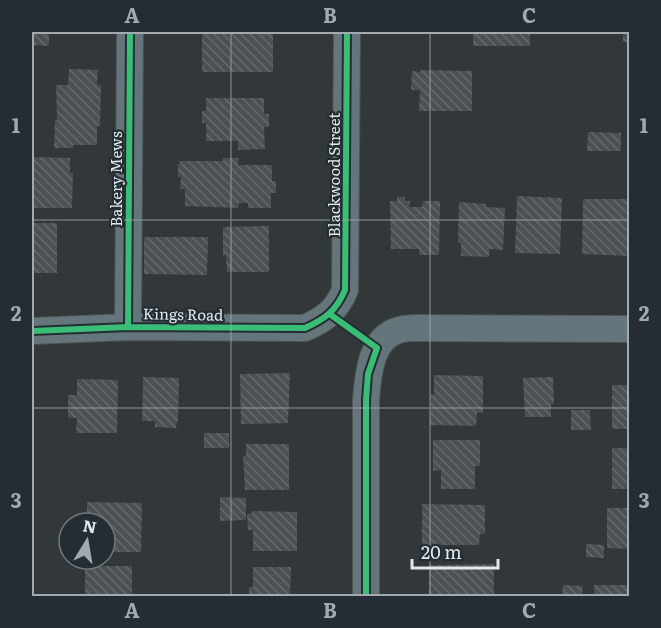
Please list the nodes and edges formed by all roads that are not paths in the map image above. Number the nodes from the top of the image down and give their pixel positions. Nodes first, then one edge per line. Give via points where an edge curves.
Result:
1 (130, 32) edge
2 (347, 32) edge
3 (331, 315) joint
4 (128, 327) junction
5 (630, 328) edge
6 (32, 331) edge
7 (366, 597) edge

1 - 4 street, Bakery Mews
2 - 3 street, Blackwood Street via 345,290
3 - 4 street, Kings Road via 305,328
4 - 6 street, Kings Road
5 - 7 street via 418,328 397,330 387,337 377,348 368,374

